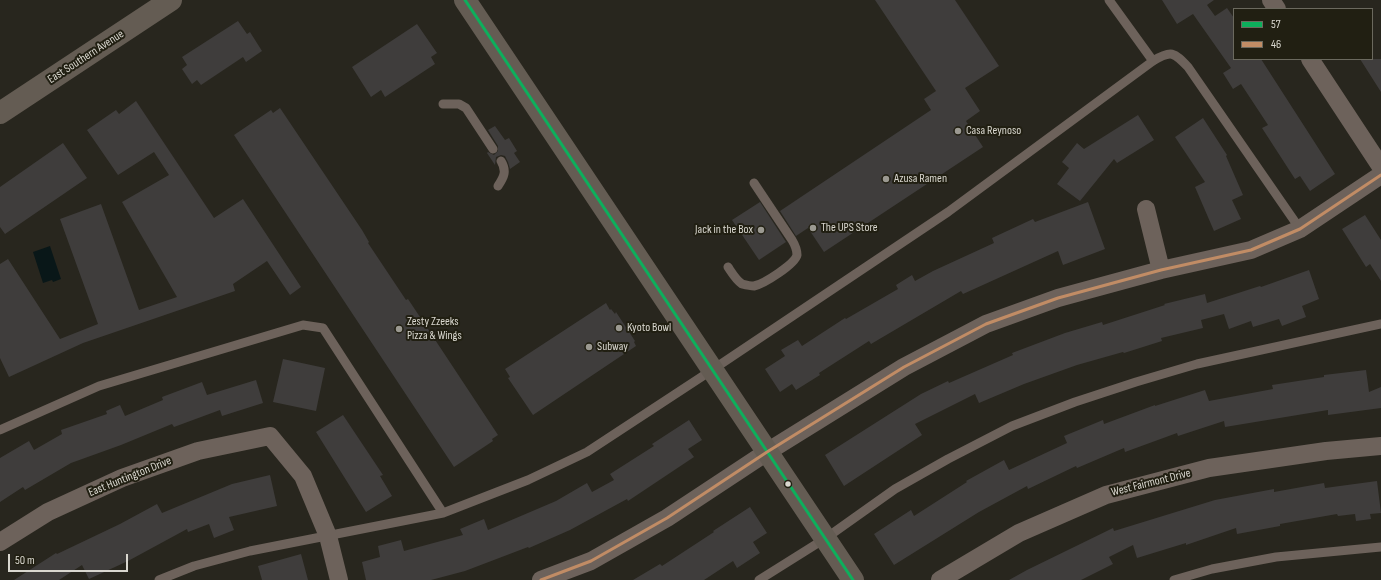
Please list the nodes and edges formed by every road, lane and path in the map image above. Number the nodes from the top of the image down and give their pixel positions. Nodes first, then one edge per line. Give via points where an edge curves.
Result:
1 (171, 0) edge
2 (465, 0) edge
3 (1109, 0) edge
4 (1311, 60) edge
5 (1153, 61) junction
6 (443, 104) dead end
7 (0, 113) edge
8 (493, 149) dead end
9 (501, 161) dead end
10 (1381, 167) edge
11 (1381, 175) edge
12 (754, 183) dead end
13 (498, 186) dead end
14 (1146, 209) dead end
15 (1300, 229) junction
16 (728, 267) dead end
17 (1161, 270) junction
18 (1381, 324) edge
19 (712, 370) junction
20 (0, 430) edge
21 (1381, 446) edge
22 (767, 452) junction
23 (443, 513) junction
24 (328, 536) junction
25 (826, 538) junction
26 (0, 542) edge
27 (1381, 547) edge
28 (159, 580) edge
29 (339, 580) edge
30 (541, 580) edge
31 (759, 580) edge
32 (853, 580) edge
33 (940, 580) edge
34 (1174, 580) edge

1 - 7 main road, East Southern Avenue
2 - 19 main road
3 - 5 lane
4 - 10 street
5 - 15 lane via 1166,54 1177,56 1188,67
5 - 19 lane via 948,212
6 - 8 lane via 459,104 466,108
9 - 13 lane via 505,172
11 - 15 street
12 - 16 lane via 792,240 796,247 796,256 789,266 753,286 740,283
14 - 17 street
15 - 17 street via 1251,250
17 - 22 street via 1058,298 986,324 904,367
18 - 25 lane via 1197,364 1068,404 1012,426 948,459 895,489
19 - 22 main road
19 - 23 lane via 587,452 528,480
20 - 23 lane via 99,386 303,326 324,328
21 - 33 street, West Fairmont Drive via 1326,451 1209,468 1106,495 1019,533
22 - 25 main road
22 - 30 street via 667,518 591,561
23 - 24 lane
24 - 26 street, East Huntington Drive via 303,476 270,436 198,451 122,478 48,512
24 - 28 lane via 250,551 194,566
24 - 29 street
25 - 31 lane
25 - 32 main road
27 - 34 lane via 1276,557 1212,569

